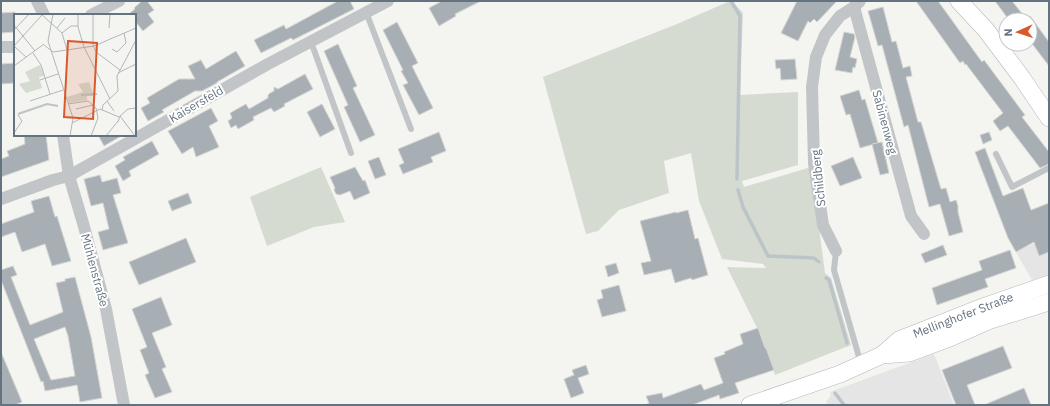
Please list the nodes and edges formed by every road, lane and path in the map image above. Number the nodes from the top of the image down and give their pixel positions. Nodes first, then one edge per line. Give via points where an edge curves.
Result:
1 (37, 1) edge
2 (119, 1) edge
3 (388, 1) edge
4 (959, 1) edge
5 (970, 1) edge
6 (857, 4) edge
7 (366, 12) junction
8 (44, 14) edge
9 (93, 14) edge
10 (986, 30) junction
11 (310, 41) junction
12 (14, 47) edge
13 (1, 48) edge
14 (1049, 118) edge
15 (411, 129) dead end
16 (63, 136) edge
17 (352, 153) dead end
18 (996, 154) dead end
19 (1049, 168) edge
20 (69, 176) junction
21 (1, 199) edge
22 (924, 234) dead end
23 (836, 251) joint
24 (1041, 295) edge
25 (861, 365) junction
26 (124, 405) edge
27 (750, 405) edge

1 - 8 street
2 - 9 street
3 - 7 street, Kaisersfeld
4 - 10 main road
5 - 10 main road
6 - 22 street, Sabinenweg via 911,216
6 - 23 street, Schildberg via 840,16 825,35 816,57 812,87 814,163 823,225
7 - 11 street, Kaisersfeld
7 - 15 lane
10 - 14 main road
11 - 17 lane
11 - 20 street, Kaisersfeld
12 - 13 street
16 - 20 street, Mühlenstraße
18 - 19 lane via 1012,187
20 - 21 street, Kaisersfeld
20 - 26 street, Mühlenstraße via 104,303
23 - 25 lane, Schildberg via 834,270
24 - 25 main road, Mellinghofer Straße via 952,337 909,353 882,356
25 - 27 main road, Mellinghofer Straße

